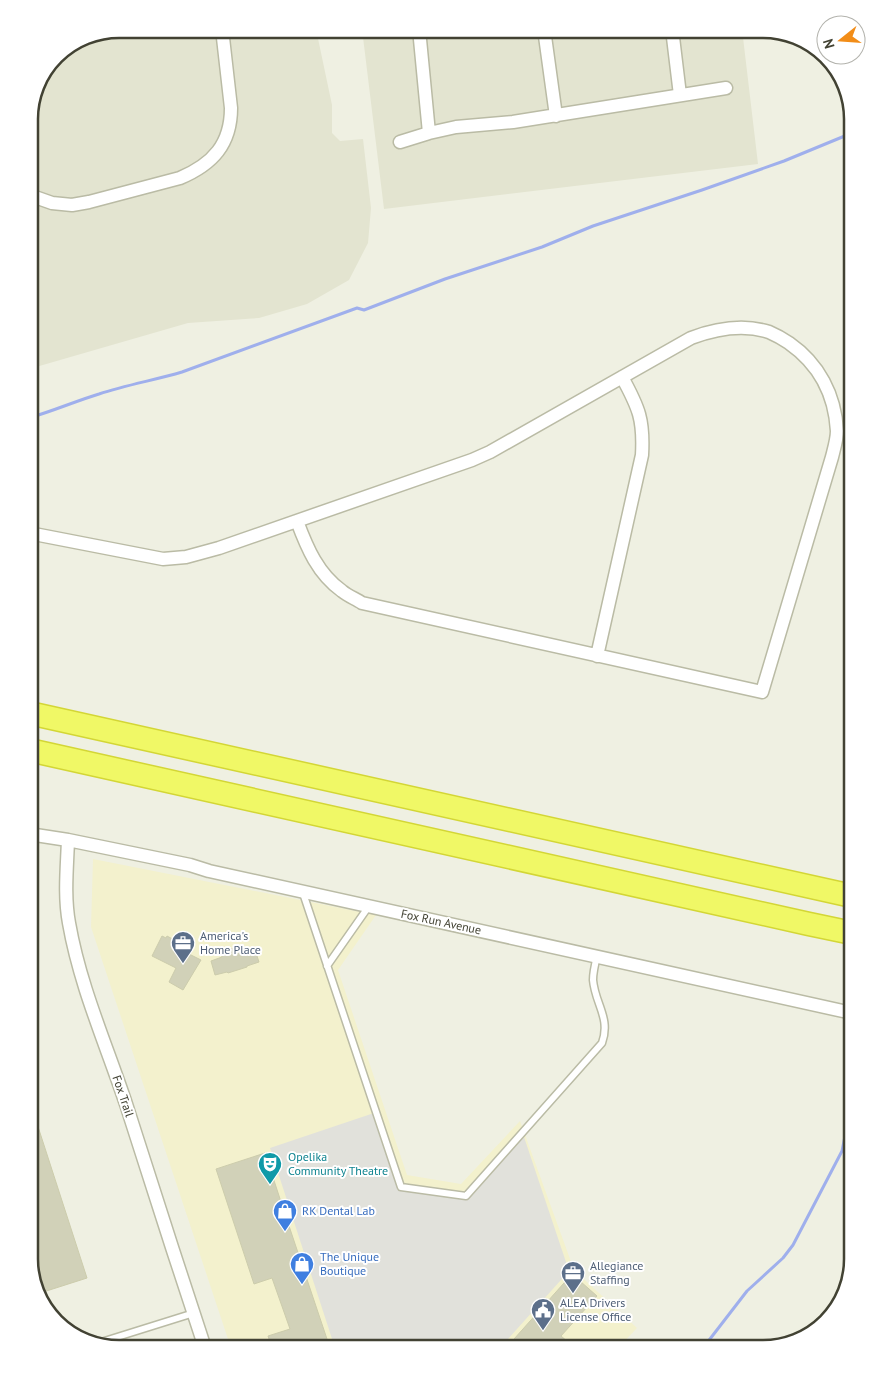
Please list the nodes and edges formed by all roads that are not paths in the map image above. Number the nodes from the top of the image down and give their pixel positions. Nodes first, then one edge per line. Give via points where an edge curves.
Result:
1 (223, 38) edge
2 (420, 38) edge
3 (545, 38) edge
4 (673, 38) edge
5 (726, 88) dead end
6 (680, 95) junction
7 (556, 116) junction
8 (429, 133) junction
9 (400, 142) dead end
10 (38, 199) edge
11 (622, 377) junction
12 (297, 521) junction
13 (38, 535) edge
14 (597, 656) junction
15 (38, 715) edge
16 (38, 752) edge
17 (38, 835) edge
18 (68, 840) junction
19 (302, 891) junction
20 (844, 894) edge
21 (369, 906) junction
22 (844, 931) edge
23 (597, 956) junction
24 (327, 966) junction
25 (844, 1011) edge
26 (194, 1313) junction
27 (111, 1339) edge
28 (202, 1339) edge

1 - 10 street via 231,120 222,146 206,164 180,178 89,202 72,205
2 - 8 street
3 - 7 street
4 - 6 street
5 - 6 street
6 - 7 street
7 - 8 street
8 - 9 street
11 - 12 street via 472,460
11 - 14 street via 637,406 643,436 636,483
11 - 14 street via 707,332 729,328 770,332 784,339 810,361 826,384 837,432 762,692
12 - 13 street via 186,557 163,559
12 - 14 street via 326,578 362,603
15 - 20 highway
16 - 22 highway
17 - 18 street, Fox Run Avenue
18 - 19 street, Fox Run Avenue
18 - 26 street, Fox Trail via 66,894 77,958
19 - 21 street, Fox Run Avenue
19 - 24 lane
21 - 23 street, Fox Run Avenue
21 - 24 lane
23 - 24 lane via 593,979 606,1026 602,1043 466,1196 401,1187
23 - 25 street, Fox Run Avenue
26 - 27 lane
26 - 28 street, Fox Trail

